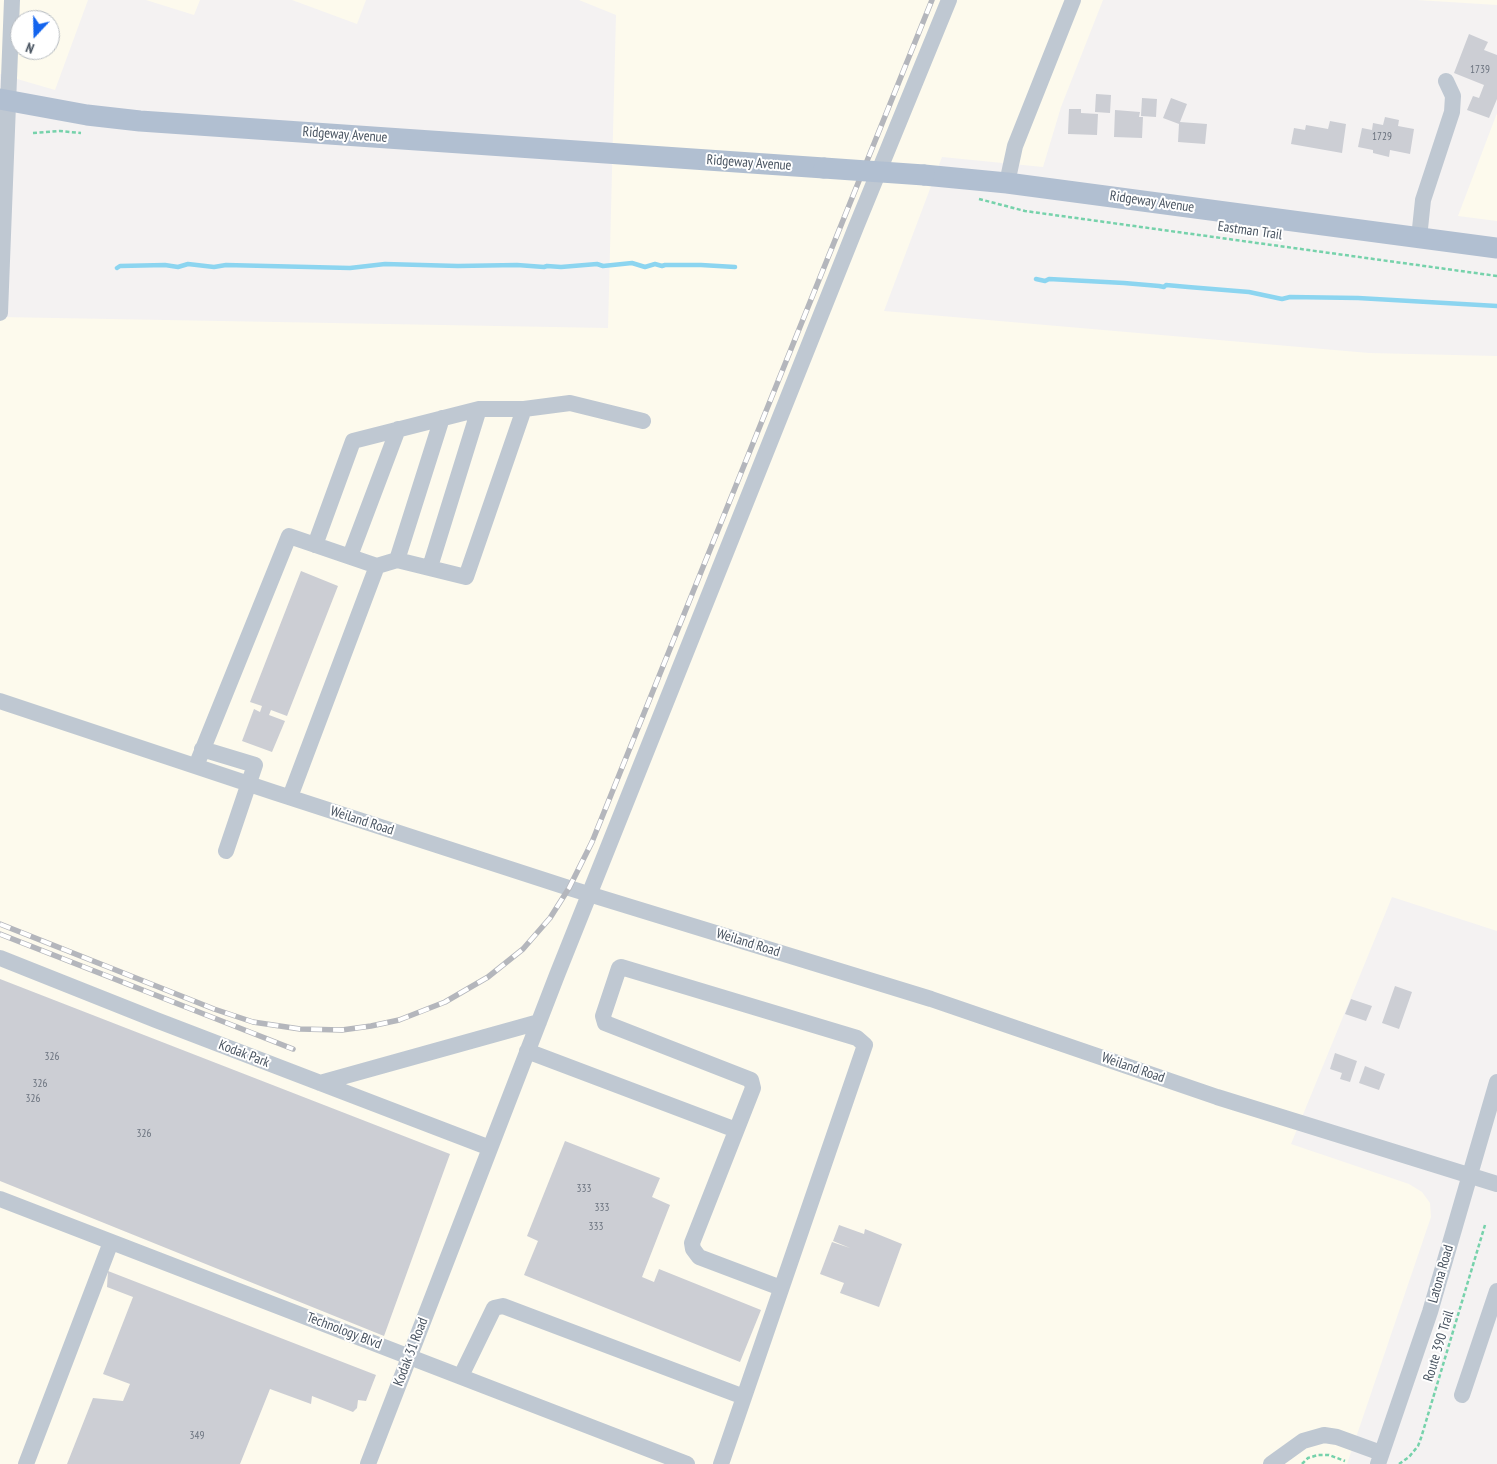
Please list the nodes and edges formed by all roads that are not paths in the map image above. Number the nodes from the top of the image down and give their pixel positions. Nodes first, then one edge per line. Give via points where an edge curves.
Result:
1 (12, 0) edge
2 (949, 0) edge
3 (1073, 0) edge
4 (1446, 81) dead end
5 (4, 100) edge
6 (1007, 183) junction
7 (1419, 238) junction
8 (1497, 248) edge
9 (0, 314) edge
10 (479, 409) junction
11 (524, 409) junction
12 (442, 418) junction
13 (643, 421) dead end
14 (398, 429) junction
15 (315, 545) junction
16 (350, 556) junction
17 (398, 560) junction
18 (377, 566) junction
19 (430, 567) junction
20 (0, 701) edge
21 (202, 749) junction
22 (196, 766) junction
23 (248, 784) junction
24 (290, 797) junction
25 (226, 851) dead end
26 (589, 895) junction
27 (0, 958) edge
28 (539, 1022) junction
29 (527, 1051) junction
30 (1497, 1082) edge
31 (320, 1083) junction
32 (736, 1130) junction
33 (490, 1148) junction
34 (1469, 1177) junction
35 (1497, 1184) edge
36 (0, 1199) edge
37 (111, 1242) junction
38 (781, 1288) junction
39 (1497, 1291) edge
40 (409, 1356) junction
41 (461, 1376) junction
42 (1462, 1396) dead end
43 (744, 1397) junction
44 (1379, 1459) edge
45 (26, 1464) edge
46 (368, 1464) edge
47 (687, 1464) edge
48 (721, 1464) edge
49 (1271, 1464) edge

1 - 5 street
2 - 26 street, Kodak 31 Road
3 - 6 street via 1015,146
4 - 7 street via 1453,96 1452,112 1423,200
5 - 6 main road, Ridgeway Avenue, bridge via 140,121
5 - 9 street
6 - 7 main road, Ridgeway Avenue
7 - 8 main road, Ridgeway Avenue
10 - 11 street
10 - 12 street
10 - 19 street
11 - 13 street via 570,403
11 - 19 street via 466,577
12 - 14 street
12 - 17 street
14 - 15 street via 352,441
14 - 16 street
15 - 16 street
15 - 21 street via 288,536
16 - 18 street
17 - 18 street
17 - 19 street
18 - 24 street
20 - 22 street, Weiland Road
21 - 22 street
21 - 23 street via 255,765
22 - 23 street, Weiland Road
23 - 24 street, Weiland Road
23 - 25 street
24 - 26 street, Weiland Road
26 - 28 street, Kodak 31 Road
26 - 34 street, Weiland Road via 930,999 1217,1097
27 - 31 street, Kodak Park
28 - 29 street, Kodak 31 Road
28 - 31 street
29 - 32 street
29 - 33 street, Kodak 31 Road
30 - 34 street, Latona Road
31 - 33 street, Kodak Park
32 - 38 street via 692,1243 699,1257
32 - 38 street via 753,1088 751,1080 605,1023 603,1016 618,968 621,966 857,1038 865,1045
33 - 40 street, Kodak 31 Road
34 - 35 street, Weiland Road
34 - 44 street, Latona Road via 1430,1312
36 - 37 street, Technology Blvd
37 - 40 street, Technology Blvd
37 - 45 street
38 - 43 street
39 - 42 street
40 - 41 street, Technology Blvd
40 - 46 street, Kodak 31 Road
41 - 43 street via 494,1308 502,1306
41 - 47 street, Technology Blvd
43 - 48 street
44 - 49 street via 1337,1437 1324,1435 1303,1441

